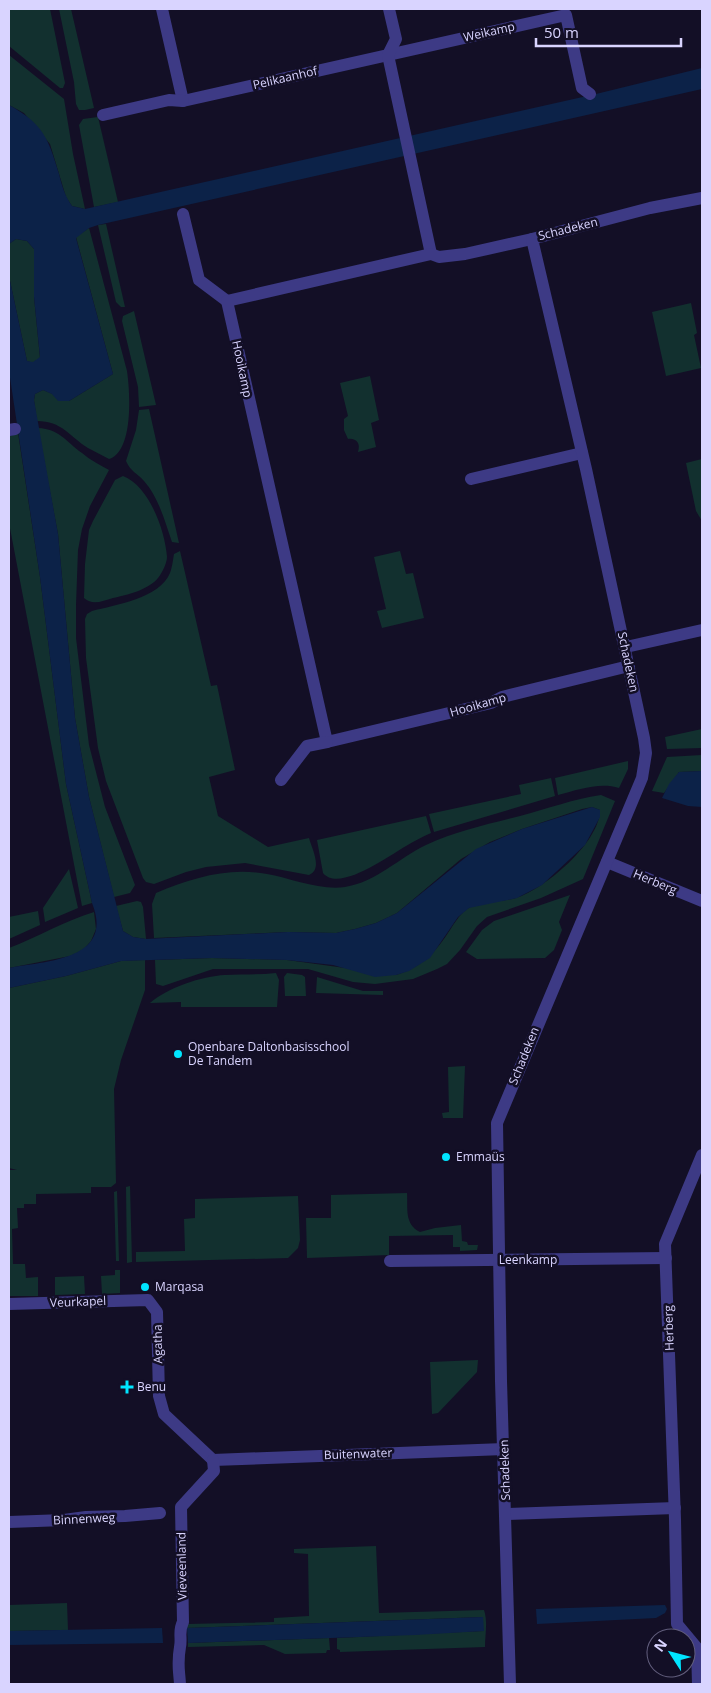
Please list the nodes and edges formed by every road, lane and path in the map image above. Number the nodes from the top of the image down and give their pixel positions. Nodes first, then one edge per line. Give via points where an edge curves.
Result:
1 (162, 9) edge
2 (389, 9) edge
3 (388, 55) junction
4 (590, 94) dead end
5 (183, 100) junction
6 (103, 114) dead end
7 (702, 198) edge
8 (183, 214) dead end
9 (532, 239) junction
10 (432, 254) junction
11 (227, 301) junction
12 (582, 453) junction
13 (471, 479) dead end
14 (702, 630) edge
15 (626, 647) junction
16 (629, 666) junction
17 (327, 742) junction
18 (281, 780) dead end
19 (607, 862) junction
20 (702, 901) edge
21 (702, 1155) edge
22 (666, 1258) junction
23 (498, 1260) junction
24 (390, 1261) dead end
25 (148, 1300) joint
26 (9, 1304) edge
27 (504, 1449) junction
28 (213, 1460) junction
29 (675, 1508) junction
30 (160, 1513) dead end
31 (506, 1514) junction
32 (9, 1522) edge
33 (180, 1684) edge
34 (510, 1684) edge
35 (698, 1684) edge

1 - 5 street
2 - 3 street via 396,39
3 - 4 street, Weikamp via 566,15 582,88
3 - 5 street, Pelikaanhof
3 - 10 street
5 - 6 street, Pelikaanhof via 168,100
7 - 9 street, Schadeken
8 - 11 street via 199,280
9 - 10 street via 465,254 439,257
9 - 12 street, Schadeken
10 - 11 street
11 - 17 street, Hooikamp
12 - 13 street
12 - 15 street, Schadeken
14 - 15 street
15 - 16 street, Schadeken
16 - 17 street, Hooikamp
16 - 19 street, Schadeken via 646,753 642,778
17 - 18 street, Hooikamp via 307,746
19 - 20 street, Herberg
19 - 23 street, Schadeken via 497,1123
21 - 22 street, Herberg via 665,1244
22 - 23 street, Leenkamp
22 - 29 street, Herberg
23 - 24 street, Leenkamp
23 - 27 street, Schadeken
25 - 26 street, Veurkapel
25 - 28 street, Agatha via 157,1312 159,1396 164,1414
27 - 28 street, Buitenwater
27 - 31 street, Schadeken
28 - 33 street, Vieveenland via 214,1471 181,1507 183,1622 178,1654
29 - 31 street
29 - 35 street, Herberg via 677,1624 697,1648
30 - 32 street, Binnenweg
31 - 34 street, Schadeken

